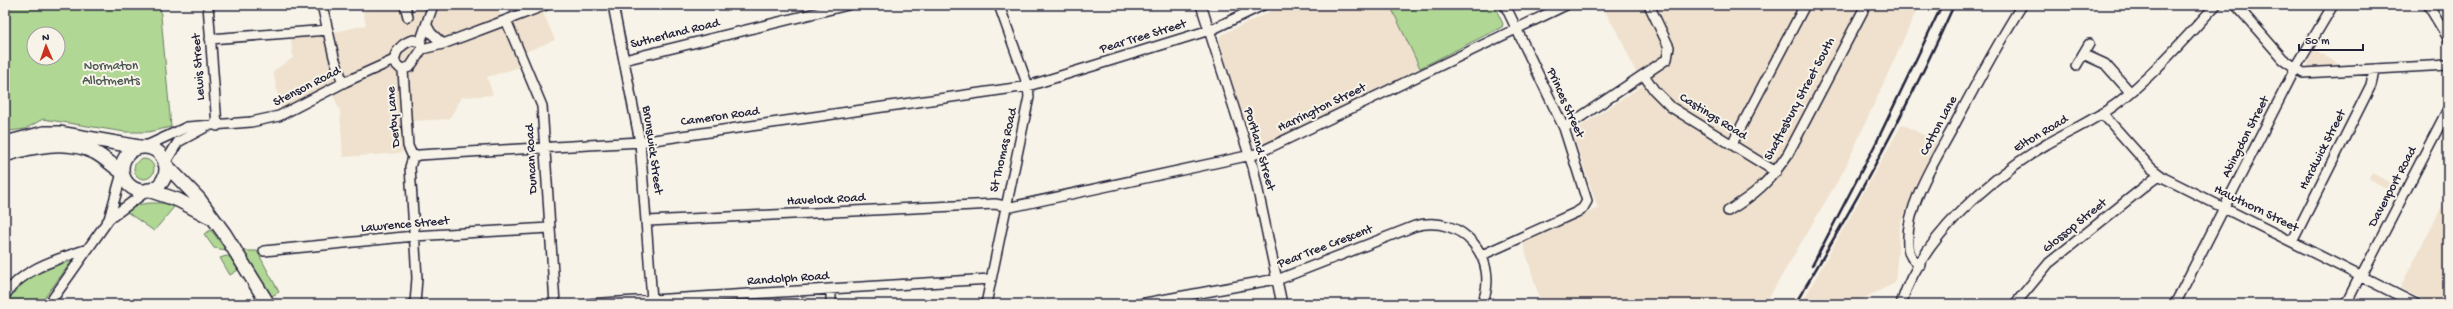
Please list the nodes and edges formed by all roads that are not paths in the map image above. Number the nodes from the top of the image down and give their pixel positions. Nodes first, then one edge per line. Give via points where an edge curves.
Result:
1 (208, 5) edge
2 (322, 5) edge
3 (405, 5) edge
4 (433, 5) edge
5 (546, 5) edge
6 (613, 5) edge
7 (848, 5) edge
8 (999, 5) edge
9 (1201, 5) edge
10 (1263, 5) edge
11 (1505, 5) edge
12 (1566, 5) edge
13 (1649, 5) edge
14 (1805, 5) edge
15 (1866, 5) edge
16 (2022, 5) edge
17 (2216, 5) edge
18 (2236, 5) edge
19 (2333, 5) edge
20 (2428, 5) edge
21 (408, 17) dead end
22 (506, 20) junction
23 (427, 26) junction
24 (1516, 29) junction
25 (328, 30) junction
26 (1208, 30) junction
27 (2448, 38) edge
28 (210, 39) junction
29 (443, 44) junction
30 (2089, 44) dead end
31 (421, 46) junction
32 (2083, 54) junction
33 (394, 60) junction
34 (624, 60) junction
35 (2448, 65) edge
36 (2076, 66) dead end
37 (2295, 69) junction
38 (403, 70) junction
39 (2374, 70) junction
40 (1644, 75) junction
41 (343, 83) junction
42 (1028, 86) junction
43 (2130, 92) junction
44 (2448, 109) edge
45 (2102, 113) junction
46 (217, 126) junction
47 (204, 128) junction
48 (1564, 128) junction
49 (640, 142) junction
50 (5, 143) edge
51 (1732, 144) junction
52 (141, 147) junction
53 (544, 147) junction
54 (5, 155) edge
55 (1249, 156) junction
56 (413, 157) junction
57 (165, 163) junction
58 (1776, 172) junction
59 (122, 173) junction
60 (2158, 174) junction
61 (148, 190) junction
62 (1005, 206) junction
63 (2224, 207) junction
64 (1728, 211) dead end
65 (212, 217) junction
66 (109, 219) junction
67 (648, 221) junction
68 (549, 228) junction
69 (414, 236) junction
70 (2292, 242) junction
71 (88, 249) junction
72 (264, 252) dead end
73 (1482, 254) junction
74 (1920, 265) junction
75 (2360, 277) junction
76 (990, 279) junction
77 (1277, 279) junction
78 (831, 289) junction
79 (5, 295) edge
80 (652, 300) junction
81 (711, 300) edge
82 (49, 304) edge
83 (268, 304) edge
84 (414, 304) edge
85 (555, 304) edge
86 (587, 304) edge
87 (831, 304) edge
88 (986, 304) edge
89 (1140, 304) edge
90 (1282, 304) edge
91 (1482, 304) edge
92 (1901, 304) edge
93 (2014, 304) edge
94 (2175, 304) edge
95 (2346, 304) edge
96 (2416, 304) edge

1 - 28 street, Lewis Street
2 - 25 street
3 - 21 street
4 - 23 street
5 - 22 street
6 - 34 street, Brunswick Street
7 - 34 street, Sutherland Road
8 - 42 street, St Thomas Road
9 - 26 street, Portland Street
10 - 26 street, Pear Tree Street
11 - 24 street, Princes Street
12 - 24 street, Harrington Street
13 - 40 street via 1670,50 1666,60
14 - 51 street
15 - 58 street, Shaftesbury Street South via 1788,154
16 - 74 street, Cotton Lane via 1988,62 1917,200 1908,244 1911,257
17 - 43 street, Elton Road
18 - 37 street via 2283,59
19 - 37 street, Abingdon Street
20 - 27 street
22 - 29 street
22 - 53 street, Duncan Road via 541,102
23 - 29 street
23 - 31 street
24 - 48 street, Princes Street
24 - 55 street, Harrington Street
25 - 28 street
25 - 41 street
26 - 42 street, Pear Tree Street
26 - 55 street, Portland Street
28 - 46 street, Lewis Street
29 - 31 street
30 - 32 street
31 - 33 street via 414,40 407,42 397,52
31 - 38 street via 410,67
32 - 36 street
32 - 43 street via 2105,64
33 - 38 street via 396,66
33 - 41 street, Stenson Road
34 - 49 street, Brunswick Street
35 - 39 street
37 - 39 street via 2312,74
37 - 63 street, Abingdon Street
38 - 56 street, Derby Lane via 408,146
39 - 70 street, Hardwick Street via 2371,85
40 - 48 street
40 - 51 street, Castings Road via 1666,103
41 - 46 street, Stenson Road via 279,116
42 - 49 street, Cameron Road
42 - 62 street, St Thomas Road via 1024,125
43 - 45 street, Elton Road
44 - 75 street, Davenport Road
45 - 60 street, Hawthorn Street
45 - 74 street, Elton Road via 2020,161 1986,187 1950,222
46 - 47 street, Stenson Road
47 - 52 street, Stenson Road via 187,127
47 - 57 street, Stenson Road via 182,138
48 - 73 street, Princes Street via 1587,201 1583,208
49 - 53 street, Cameron Road
49 - 67 street, Brunswick Street
50 - 52 highway via 44,133 58,133
51 - 58 street, Castings Road
52 - 57 highway via 159,153
52 - 59 highway via 128,154 122,165
53 - 56 street, Cameron Road via 419,154
53 - 68 street, Duncan Road
54 - 59 highway via 46,145 62,145 94,152
55 - 62 street, Harrington Street via 1016,206
55 - 77 street, Portland Street
56 - 69 street, Derby Lane via 410,166
57 - 61 highway via 164,178 155,188
57 - 65 highway via 199,199
58 - 64 street, Shaftesbury Street South via 1759,191
59 - 61 highway via 129,185
59 - 66 street
60 - 63 street, Hawthorn Street
60 - 93 street, Glossop Street via 2049,263
61 - 65 highway via 178,200
61 - 66 street
62 - 67 street, Havelock Road
62 - 76 street, St Thomas Road
63 - 70 street, Hawthorn Street
63 - 94 street, Abingdon Street
65 - 83 highway
66 - 71 street
67 - 80 street, Brunswick Street
68 - 69 street, Lawrence Street
68 - 85 street, Duncan Road
69 - 72 street, Lawrence Street
69 - 84 street, Derby Lane via 417,278
70 - 75 street, Hawthorn Street
71 - 79 street via 21,277
71 - 82 street
73 - 77 street, Pear Tree Crescent via 1473,241 1463,233 1443,225 1425,224
73 - 91 street, Pear Tree Crescent via 1487,281
74 - 92 street, Elton Road
75 - 95 street, Davenport Road
75 - 96 street, Hawthorn Street
76 - 78 street, Randolph Road
76 - 88 street, St Thomas Road
77 - 89 street, Pear Tree Crescent
77 - 90 street, Portland Street
78 - 81 street, Randolph Road
78 - 87 street
80 - 81 street, Randolph Road
80 - 86 street, Randolph Road

